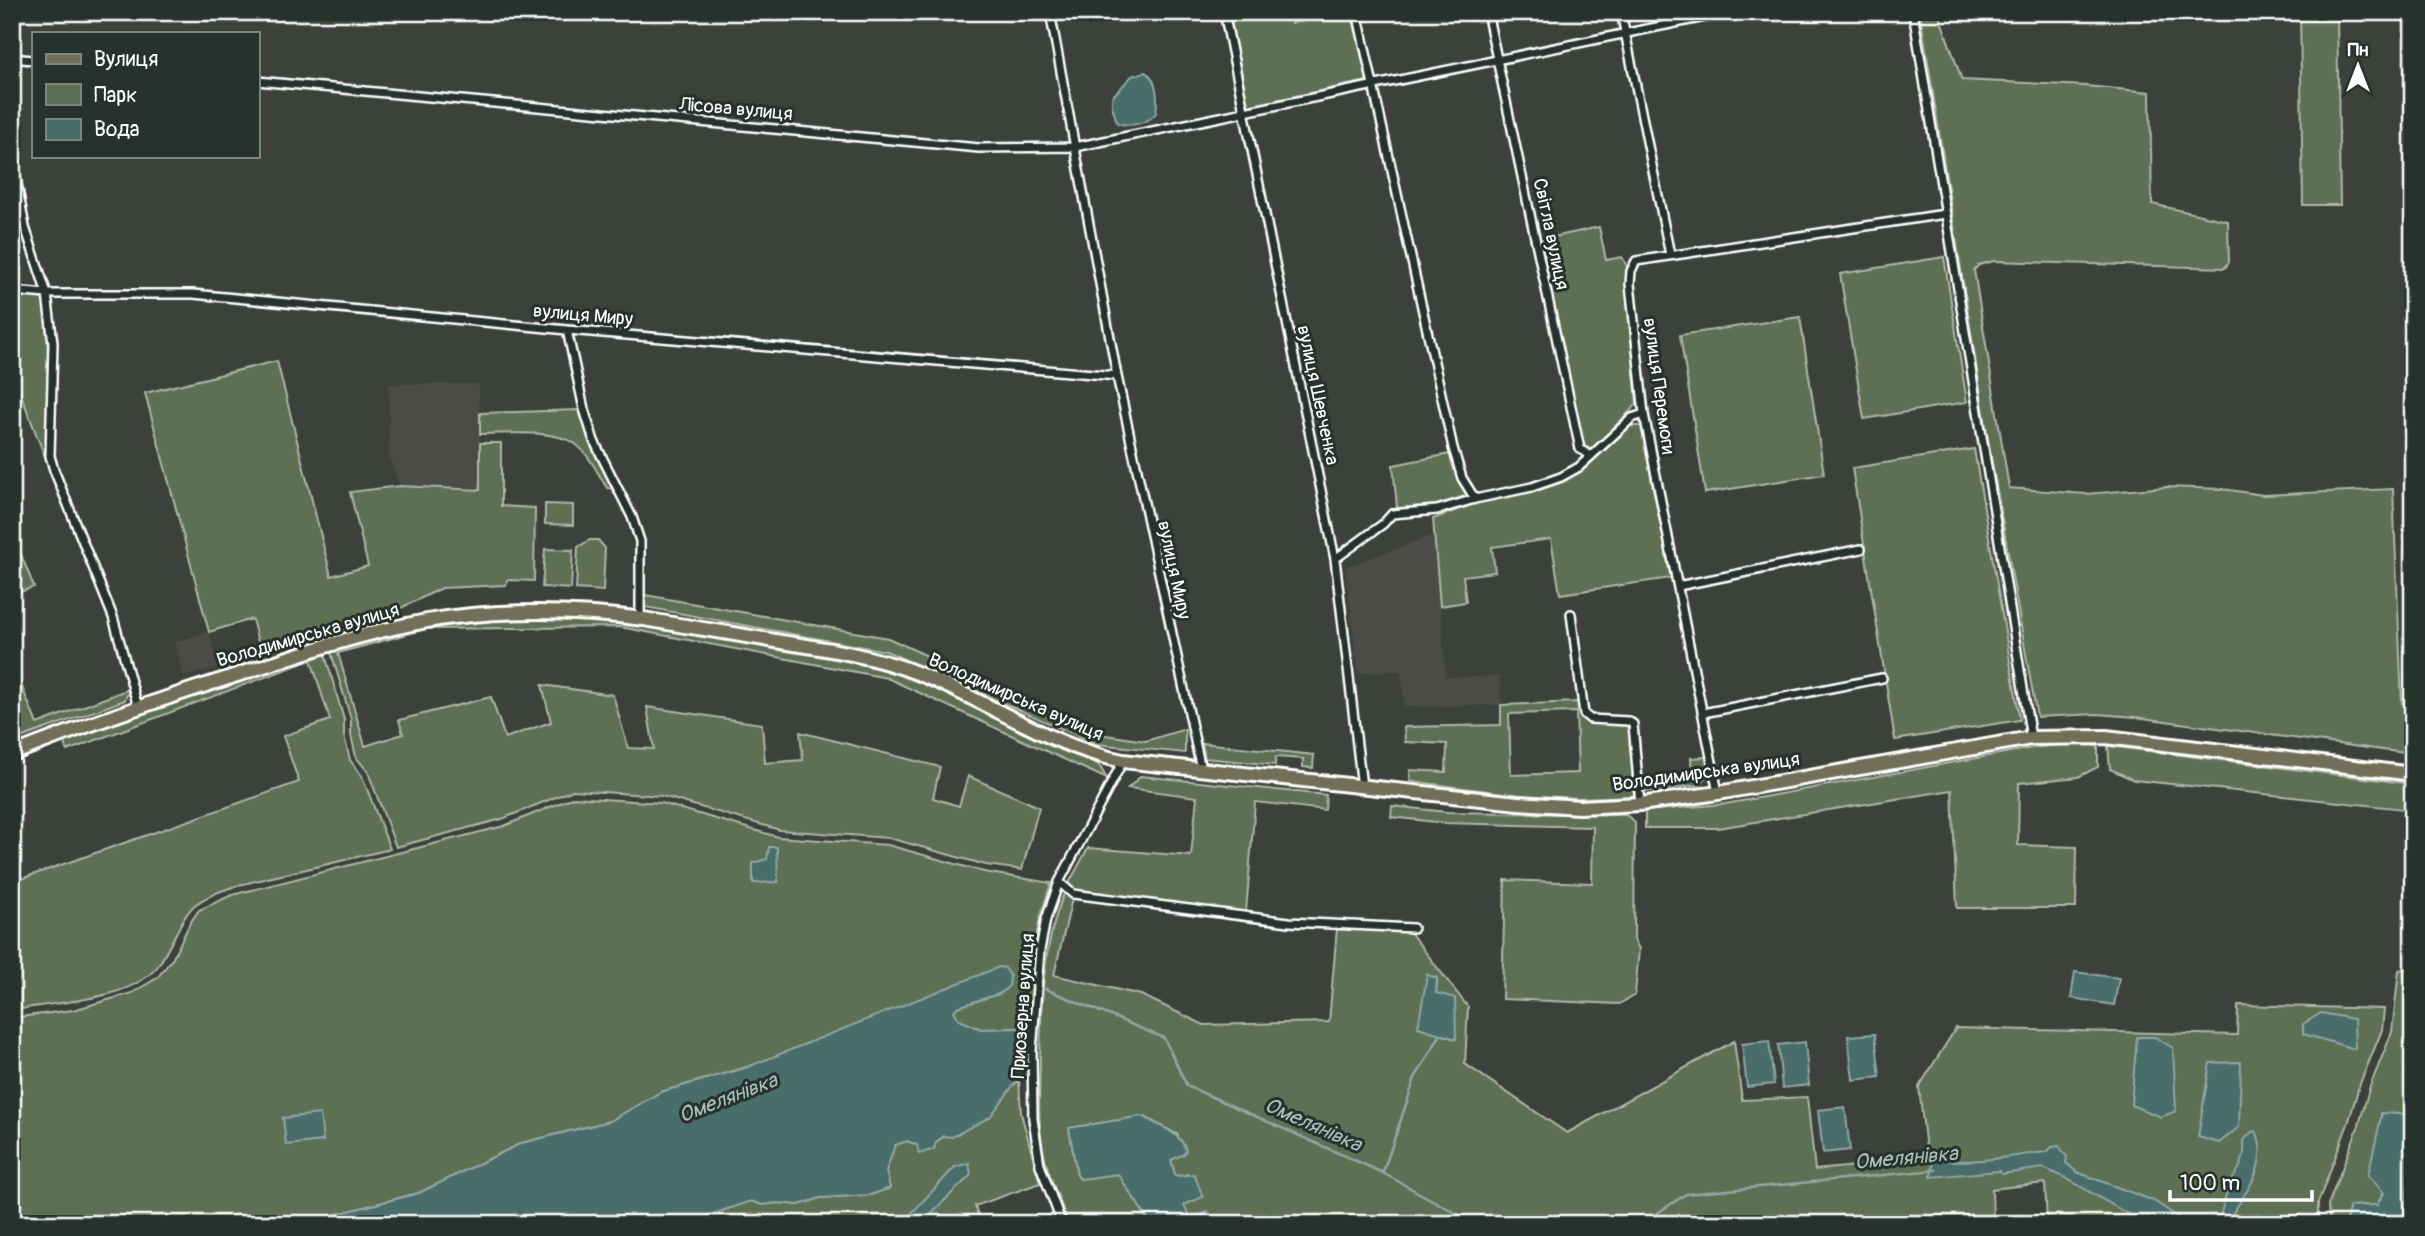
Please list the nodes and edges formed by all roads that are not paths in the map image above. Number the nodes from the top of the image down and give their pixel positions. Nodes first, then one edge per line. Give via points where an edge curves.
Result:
1 (1050, 12) edge
2 (1224, 12) edge
3 (1357, 12) edge
4 (1487, 12) edge
5 (1621, 12) edge
6 (1728, 12) edge
7 (1913, 12) edge
8 (1626, 33) junction
9 (12, 58) edge
10 (32, 60) edge
11 (1497, 60) junction
12 (259, 81) edge
13 (1373, 86) junction
14 (1244, 112) junction
15 (1075, 147) junction
16 (12, 156) edge
17 (1945, 214) junction
18 (1670, 255) junction
19 (12, 291) edge
20 (47, 294) junction
21 (567, 330) junction
22 (1117, 376) junction
23 (1644, 414) junction
24 (1591, 456) junction
25 (1475, 499) junction
26 (1861, 549) dead end
27 (1335, 559) junction
28 (1678, 586) junction
29 (1570, 614) dead end
30 (639, 618) junction
31 (1882, 678) dead end
32 (138, 707) junction
33 (1703, 713) junction
34 (2031, 738) junction
35 (12, 754) edge
36 (1122, 761) junction
37 (1201, 770) junction
38 (2413, 774) edge
39 (1362, 787) junction
40 (1718, 793) junction
41 (1640, 804) junction
42 (1059, 882) junction
43 (1413, 928) dead end
44 (1062, 1224) edge

1 - 15 street
2 - 14 street, вулиця Шевченка
3 - 13 street
4 - 11 street, Світла вулиця
5 - 8 street
6 - 8 street, Лісова вулиця
7 - 17 street
8 - 11 street, Лісова вулиця
8 - 18 street
9 - 10 street
11 - 13 street, Лісова вулиця
11 - 24 street, Світла вулиця via 1580,449
12 - 15 street, Лісова вулиця via 979,148
13 - 14 street, Лісова вулиця
13 - 25 street via 1453,447 1462,478
14 - 15 street, Лісова вулиця
14 - 27 street, вулиця Шевченка
15 - 22 street, вулиця Миру
16 - 20 street via 25,227
17 - 18 street
17 - 34 street
18 - 23 street, вулиця Перемоги via 1636,261 1631,271
19 - 20 street, вулиця Миру
20 - 21 street, вулиця Миру via 193,295
20 - 32 street via 53,343 50,456 113,617
21 - 22 street, вулиця Миру
21 - 30 street via 594,441 640,541
22 - 37 street, вулиця Миру
23 - 24 street via 1632,418
23 - 28 street, вулиця Перемоги
24 - 25 street via 1561,477
25 - 27 street via 1437,510 1392,514
26 - 28 street
27 - 39 street, вулиця Шевченка
28 - 33 street, вулиця Перемоги
29 - 41 street via 1584,714 1590,719 1633,724
30 - 32 main road, Володимирська вулиця via 532,612 425,622 326,646
30 - 36 main road, Володимирська вулиця via 831,650 895,666 1062,742
31 - 33 street
32 - 35 main road, Володимирська вулиця
33 - 40 street, вулиця Перемоги
34 - 38 main road, Володимирська вулиця via 2106,737
34 - 40 main road, Володимирська вулиця
36 - 37 main road, Володимирська вулиця
36 - 42 street, Приозерна вулиця
37 - 39 main road, Володимирська вулиця
39 - 41 main road, Володимирська вулиця via 1578,807
40 - 41 main road, Володимирська вулиця
42 - 43 street via 1073,894 1289,922
42 - 44 street, Приозерна вулиця via 1040,950 1032,1051 1036,1143

